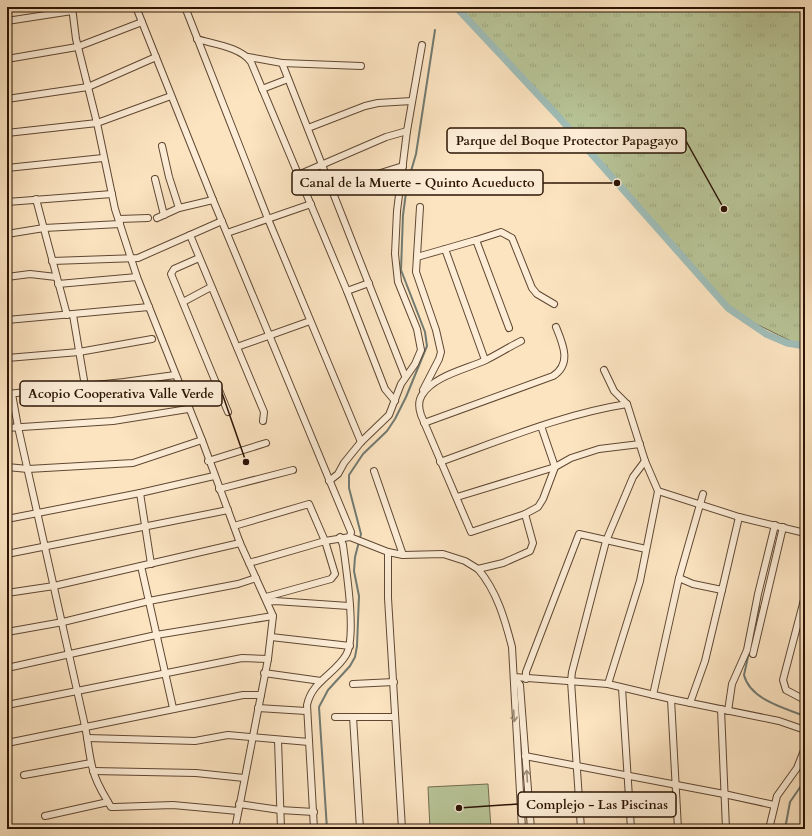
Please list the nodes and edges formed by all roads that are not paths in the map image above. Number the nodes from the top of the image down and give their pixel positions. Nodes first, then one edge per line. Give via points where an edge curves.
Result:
1 (136, 7) edge
2 (185, 7) edge
3 (72, 9) edge
4 (7, 21) edge
5 (142, 22) junction
6 (197, 39) junction
7 (422, 45) dead end
8 (77, 47) junction
9 (156, 57) junction
10 (248, 57) junction
11 (7, 60) edge
12 (282, 63) junction
13 (361, 66) dead end
14 (288, 79) junction
15 (88, 87) junction
16 (262, 89) junction
17 (171, 96) junction
18 (7, 99) edge
19 (412, 101) junction
20 (97, 123) junction
21 (308, 128) junction
22 (407, 130) junction
23 (7, 134) edge
24 (162, 146) dead end
25 (103, 158) junction
26 (323, 164) junction
27 (403, 166) junction
28 (7, 168) edge
29 (298, 175) junction
30 (155, 179) dead end
31 (358, 180) dead end
32 (112, 194) junction
33 (36, 199) junction
34 (213, 200) junction
35 (7, 202) edge
36 (310, 204) junction
37 (420, 207) dead end
38 (179, 208) junction
39 (164, 214) junction
40 (148, 218) dead end
41 (157, 218) dead end
42 (268, 219) junction
43 (222, 221) junction
44 (119, 222) junction
45 (44, 228) junction
46 (7, 234) edge
47 (227, 234) junction
48 (190, 235) junction
49 (476, 240) junction
50 (445, 249) junction
51 (417, 257) junction
52 (199, 258) junction
53 (132, 259) junction
54 (52, 261) junction
55 (7, 277) edge
56 (56, 277) junction
57 (137, 277) junction
58 (368, 283) junction
59 (58, 284) junction
60 (211, 287) junction
61 (347, 291) junction
62 (184, 302) junction
63 (554, 304) dead end
64 (149, 307) junction
65 (70, 315) junction
66 (7, 320) edge
67 (310, 321) junction
68 (556, 327) dead end
69 (509, 328) dead end
70 (270, 336) junction
71 (152, 339) dead end
72 (521, 341) dead end
73 (238, 347) junction
74 (79, 352) junction
75 (7, 358) edge
76 (485, 360) junction
77 (604, 370) dead end
78 (175, 375) junction
79 (405, 376) junction
80 (85, 386) junction
81 (10, 394) edge
82 (421, 395) junction
83 (394, 401) junction
84 (627, 404) junction
85 (188, 409) junction
86 (228, 412) dead end
87 (263, 421) dead end
88 (424, 423) junction
89 (541, 426) junction
90 (18, 427) junction
91 (7, 428) edge
92 (202, 440) junction
93 (362, 442) junction
94 (266, 443) dead end
95 (640, 444) junction
96 (208, 461) junction
97 (645, 461) junction
98 (440, 462) junction
99 (7, 467) edge
100 (555, 467) junction
101 (28, 470) junction
102 (293, 470) dead end
103 (374, 471) dead end
104 (214, 476) junction
105 (329, 481) junction
106 (219, 489) junction
107 (658, 491) junction
108 (140, 493) junction
109 (704, 494) dead end
110 (457, 497) junction
111 (700, 504) junction
112 (228, 510) junction
113 (38, 514) junction
114 (525, 514) junction
115 (739, 516) junction
116 (7, 519) edge
117 (776, 525) junction
118 (234, 526) junction
119 (144, 527) junction
120 (782, 527) junction
121 (805, 533) edge
122 (350, 537) junction
123 (340, 538) junction
124 (325, 541) junction
125 (606, 541) junction
126 (240, 544) junction
127 (45, 548) junction
128 (646, 550) junction
129 (388, 552) junction
130 (7, 554) edge
131 (403, 554) junction
132 (249, 563) junction
133 (151, 564) junction
134 (141, 566) junction
135 (478, 570) junction
136 (256, 578) junction
137 (679, 578) junction
138 (54, 586) junction
139 (722, 590) junction
140 (7, 593) edge
141 (805, 596) edge
142 (267, 599) junction
143 (149, 601) junction
144 (349, 606) junction
145 (273, 616) junction
146 (63, 622) junction
147 (7, 632) edge
148 (156, 635) junction
149 (271, 637) junction
150 (350, 646) junction
151 (753, 654) dead end
152 (70, 655) junction
153 (268, 659) junction
154 (7, 668) edge
155 (164, 672) junction
156 (264, 673) junction
157 (514, 677) junction
158 (526, 678) junction
159 (321, 681) junction
160 (571, 681) junction
161 (394, 682) junction
162 (353, 684) dead end
163 (608, 684) junction
164 (622, 688) junction
165 (78, 692) junction
166 (261, 695) junction
167 (653, 695) junction
168 (671, 699) junction
169 (805, 700) edge
170 (690, 703) junction
171 (7, 705) edge
172 (173, 708) junction
173 (258, 708) junction
174 (725, 710) junction
175 (306, 711) junction
176 (335, 717) dead end
177 (353, 717) junction
178 (395, 717) junction
179 (85, 726) junction
180 (805, 730) edge
181 (253, 736) junction
182 (88, 738) junction
183 (278, 740) junction
184 (309, 742) junction
185 (7, 743) edge
186 (805, 748) edge
187 (525, 756) junction
188 (91, 763) junction
189 (576, 766) junction
190 (93, 771) junction
191 (24, 776) dead end
192 (628, 776) junction
193 (244, 778) junction
194 (675, 785) junction
195 (724, 794) junction
196 (108, 802) junction
197 (239, 804) junction
198 (774, 805) junction
199 (280, 810) junction
200 (238, 811) junction
201 (314, 812) junction
202 (45, 816) dead end
203 (235, 829) edge
204 (281, 829) edge
205 (314, 829) edge
206 (360, 829) edge
207 (402, 829) edge
208 (522, 829) edge
209 (531, 829) edge
210 (581, 829) edge
211 (631, 829) edge
212 (678, 829) edge
213 (726, 829) edge
214 (770, 829) edge

1 - 5 street
2 - 6 street
3 - 4 street
3 - 8 street
5 - 8 street
5 - 9 street
6 - 10 street
6 - 42 street
7 - 19 street
8 - 11 street
8 - 15 street
9 - 15 street
9 - 17 street
10 - 12 street
10 - 16 street
12 - 13 street
12 - 14 street
14 - 16 street
14 - 21 street
15 - 18 street
15 - 20 street
16 - 29 street
17 - 20 street
17 - 34 street
19 - 21 street via 365,106
19 - 22 street
20 - 23 street
20 - 25 street
21 - 26 street
22 - 26 street
22 - 27 street
24 - 38 street
25 - 28 street
25 - 32 street
26 - 29 street
26 - 58 street
27 - 31 street
27 - 79 street via 397,211 396,275 417,329 422,350
29 - 36 street
30 - 39 street
32 - 33 street
32 - 44 street
33 - 35 street
33 - 45 street
34 - 38 street
34 - 43 street
36 - 42 street
36 - 61 street
37 - 51 street
38 - 39 street
39 - 41 street
40 - 44 street
42 - 47 street
42 - 67 street
43 - 47 street
43 - 48 street
44 - 45 street
44 - 53 street
45 - 46 street
45 - 54 street
47 - 70 street
48 - 52 street
48 - 53 street via 151,254
49 - 50 street
49 - 63 street via 501,232 512,238 532,288
49 - 69 street
50 - 51 street
50 - 76 street
51 - 82 street via 417,277 441,352 440,359
52 - 60 street
52 - 62 street via 174,269 171,273
53 - 54 street
53 - 57 street
54 - 56 street
55 - 56 street via 30,274
56 - 59 street
57 - 59 street
57 - 64 street
58 - 61 street
58 - 79 street
59 - 65 street
60 - 62 street
60 - 73 street
61 - 83 street via 385,389
62 - 86 street
64 - 65 street
64 - 78 street
65 - 66 street
65 - 74 street
67 - 70 street
67 - 93 street
68 - 88 street via 565,353 565,362 559,373
70 - 73 street
70 - 105 street
71 - 74 street
72 - 76 street
73 - 87 street via 264,412
74 - 75 street
74 - 80 street
76 - 82 street via 440,380
77 - 84 street via 614,390
78 - 80 street
78 - 85 street
79 - 83 street
80 - 81 street
81 - 90 street
82 - 88 street via 419,410
83 - 93 street via 389,415
84 - 89 street
84 - 95 street
85 - 90 street via 113,421
85 - 92 street
88 - 98 street
89 - 98 street
89 - 100 street
90 - 91 street
90 - 101 street
92 - 96 street
92 - 101 street via 134,463
93 - 105 street via 338,474
94 - 96 street
95 - 97 street
95 - 100 street via 599,449 571,458
96 - 104 street
97 - 107 street
97 - 125 street via 633,477
98 - 110 street
99 - 101 street
100 - 110 street
100 - 114 street via 543,499 538,506
101 - 113 street
102 - 106 street
103 - 131 street
104 - 106 street
104 - 108 street
105 - 122 street via 351,532
106 - 112 street
107 - 111 street
107 - 128 street
108 - 113 street
108 - 119 street
109 - 111 street
110 - 114 street via 471,532
111 - 115 street
111 - 137 street
112 - 118 street
112 - 119 street
113 - 116 street
113 - 127 street
114 - 135 street via 533,543 530,551 503,564
115 - 117 street
115 - 139 street
117 - 120 street
117 - 174 street via 747,650 732,684
118 - 124 street via 309,504
118 - 126 street
119 - 127 street
119 - 133 street
120 - 121 street
120 - 151 street
122 - 123 street
122 - 129 street
123 - 124 street
123 - 144 street
124 - 132 street
124 - 142 street via 334,569 333,577
125 - 128 street
125 - 158 street via 581,533 577,536 526,672
125 - 160 street
126 - 132 street
126 - 133 street
127 - 130 street
127 - 138 street
128 - 163 street via 640,580
129 - 131 street
129 - 161 street
131 - 135 street via 443,554 465,561
132 - 136 street
133 - 134 street
134 - 138 street
134 - 143 street
135 - 157 street via 486,578 508,629
136 - 142 street
136 - 143 street via 238,584
137 - 139 street via 693,584
137 - 167 street
138 - 140 street
138 - 146 street
139 - 170 street via 705,661
141 - 169 street via 783,680 786,690
142 - 144 street
142 - 145 street
143 - 146 street
143 - 148 street
144 - 150 street
145 - 148 street
145 - 149 street
146 - 147 street
146 - 152 street
148 - 152 street
148 - 155 street
149 - 150 street
149 - 153 street
150 - 159 street via 346,656
152 - 154 street
152 - 165 street
153 - 155 street via 242,658
153 - 156 street
155 - 165 street
155 - 172 street
156 - 159 street
156 - 166 street
157 - 158 street
157 - 187 street via 520,685
157 -> 208 street via 512,686
158 - 160 street
159 - 175 street via 311,693
160 - 163 street
160 - 189 street
161 - 162 street
161 - 178 street
163 - 164 street
164 - 167 street
164 - 192 street
165 - 171 street
165 - 179 street
166 - 172 street via 243,695
166 - 173 street
167 - 168 street
168 - 170 street
168 - 194 street
170 - 174 street
172 - 179 street
173 - 175 street
173 - 181 street
174 - 180 street
174 - 195 street
175 - 184 street
176 - 177 street
177 - 178 street
177 - 206 street
178 - 207 street
179 - 182 street
179 - 185 street
181 - 182 street via 228,735 194,741
181 - 183 street
181 - 193 street
182 - 188 street
183 - 184 street
183 - 199 street
184 - 201 street
186 - 198 street via 797,768 777,796
187 - 189 street
209 -> 187 street
188 - 190 street
188 - 191 street
189 - 192 street
189 - 210 street
190 - 193 street via 196,773
190 - 196 street
192 - 194 street
192 - 211 street
193 - 197 street
194 - 195 street
194 - 212 street
195 - 198 street
195 - 213 street
196 - 200 street via 111,807 173,806
196 - 202 street
197 - 199 street
197 - 200 street
198 - 214 street
199 - 201 street
199 - 204 street
200 - 203 street
201 - 205 street

